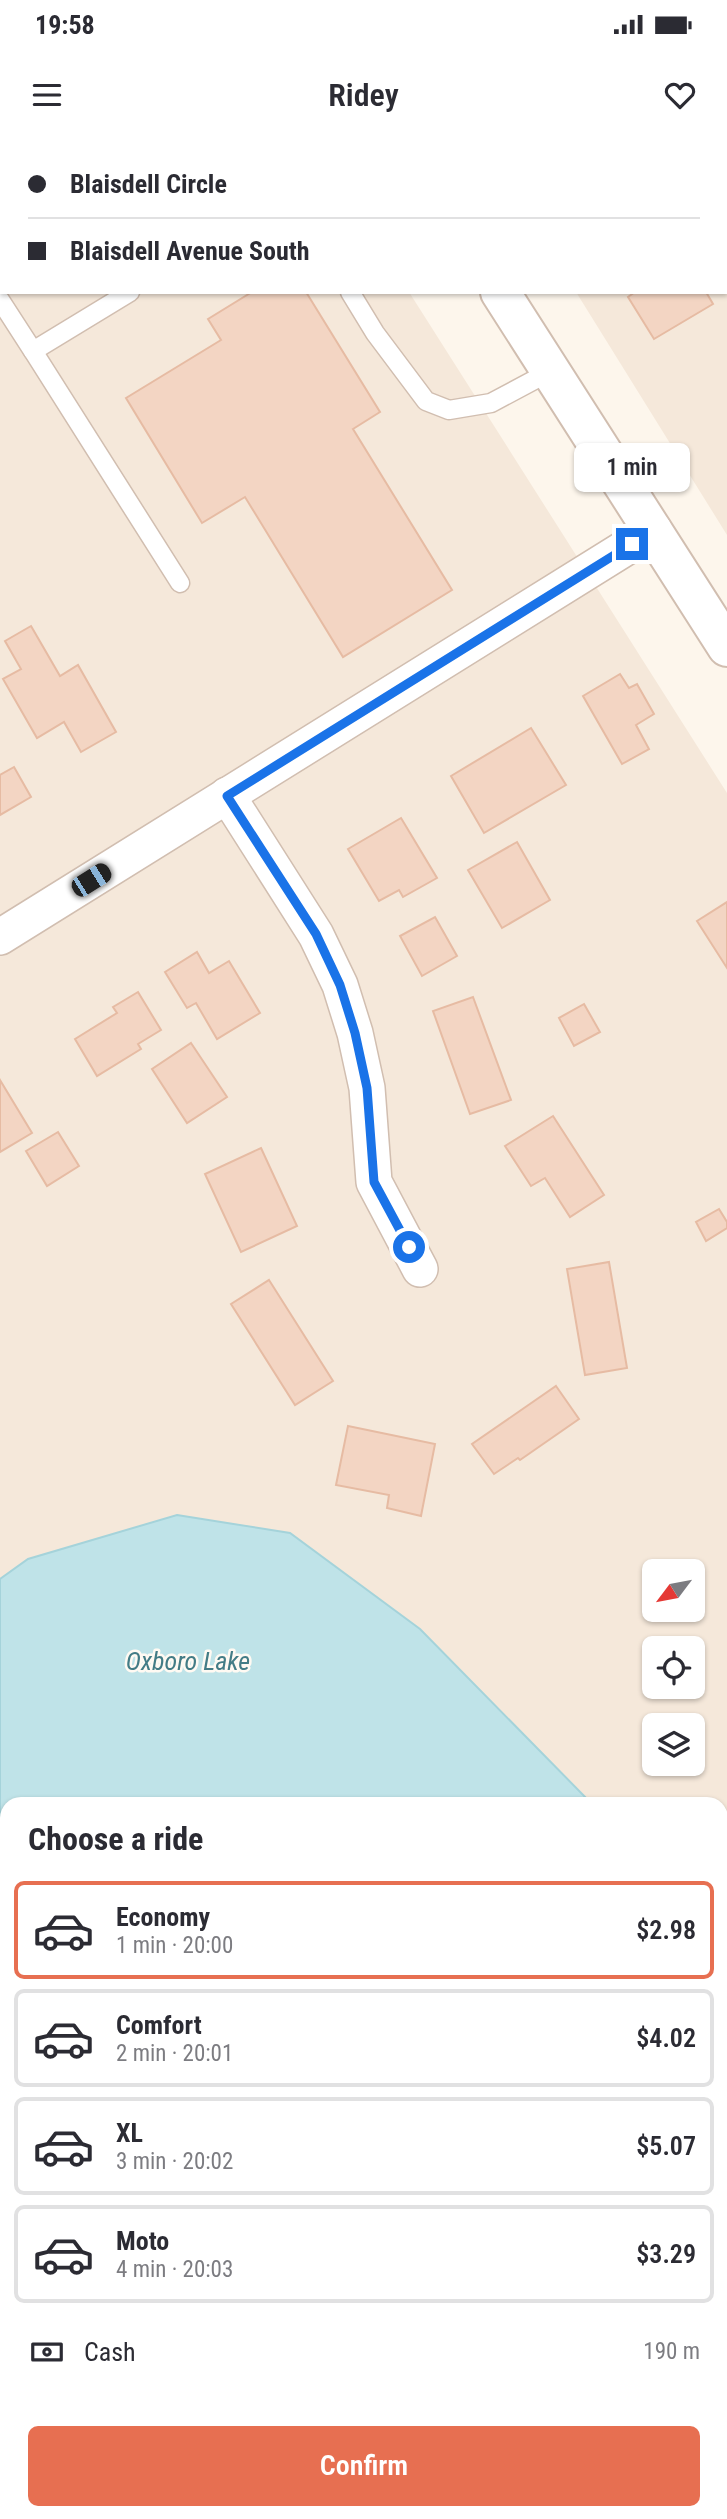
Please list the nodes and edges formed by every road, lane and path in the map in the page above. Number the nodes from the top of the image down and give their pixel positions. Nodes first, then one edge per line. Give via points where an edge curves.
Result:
1 (127, 294) edge
2 (351, 294) edge
3 (501, 294) edge
4 (0, 300) edge
5 (33, 351) junction
6 (551, 371) junction
7 (654, 530) junction
8 (180, 583) dead end
9 (727, 647) edge
10 (227, 796) junction
11 (0, 937) edge
12 (420, 1269) dead end

1 - 5 lane
2 - 6 lane via 426,401 449,410 491,403
3 - 6 street
4 - 5 lane
5 - 8 lane
6 - 7 street
7 - 9 street
7 - 10 street
10 - 11 street
10 - 12 street via 316,934 340,985 367,1088 374,1182

